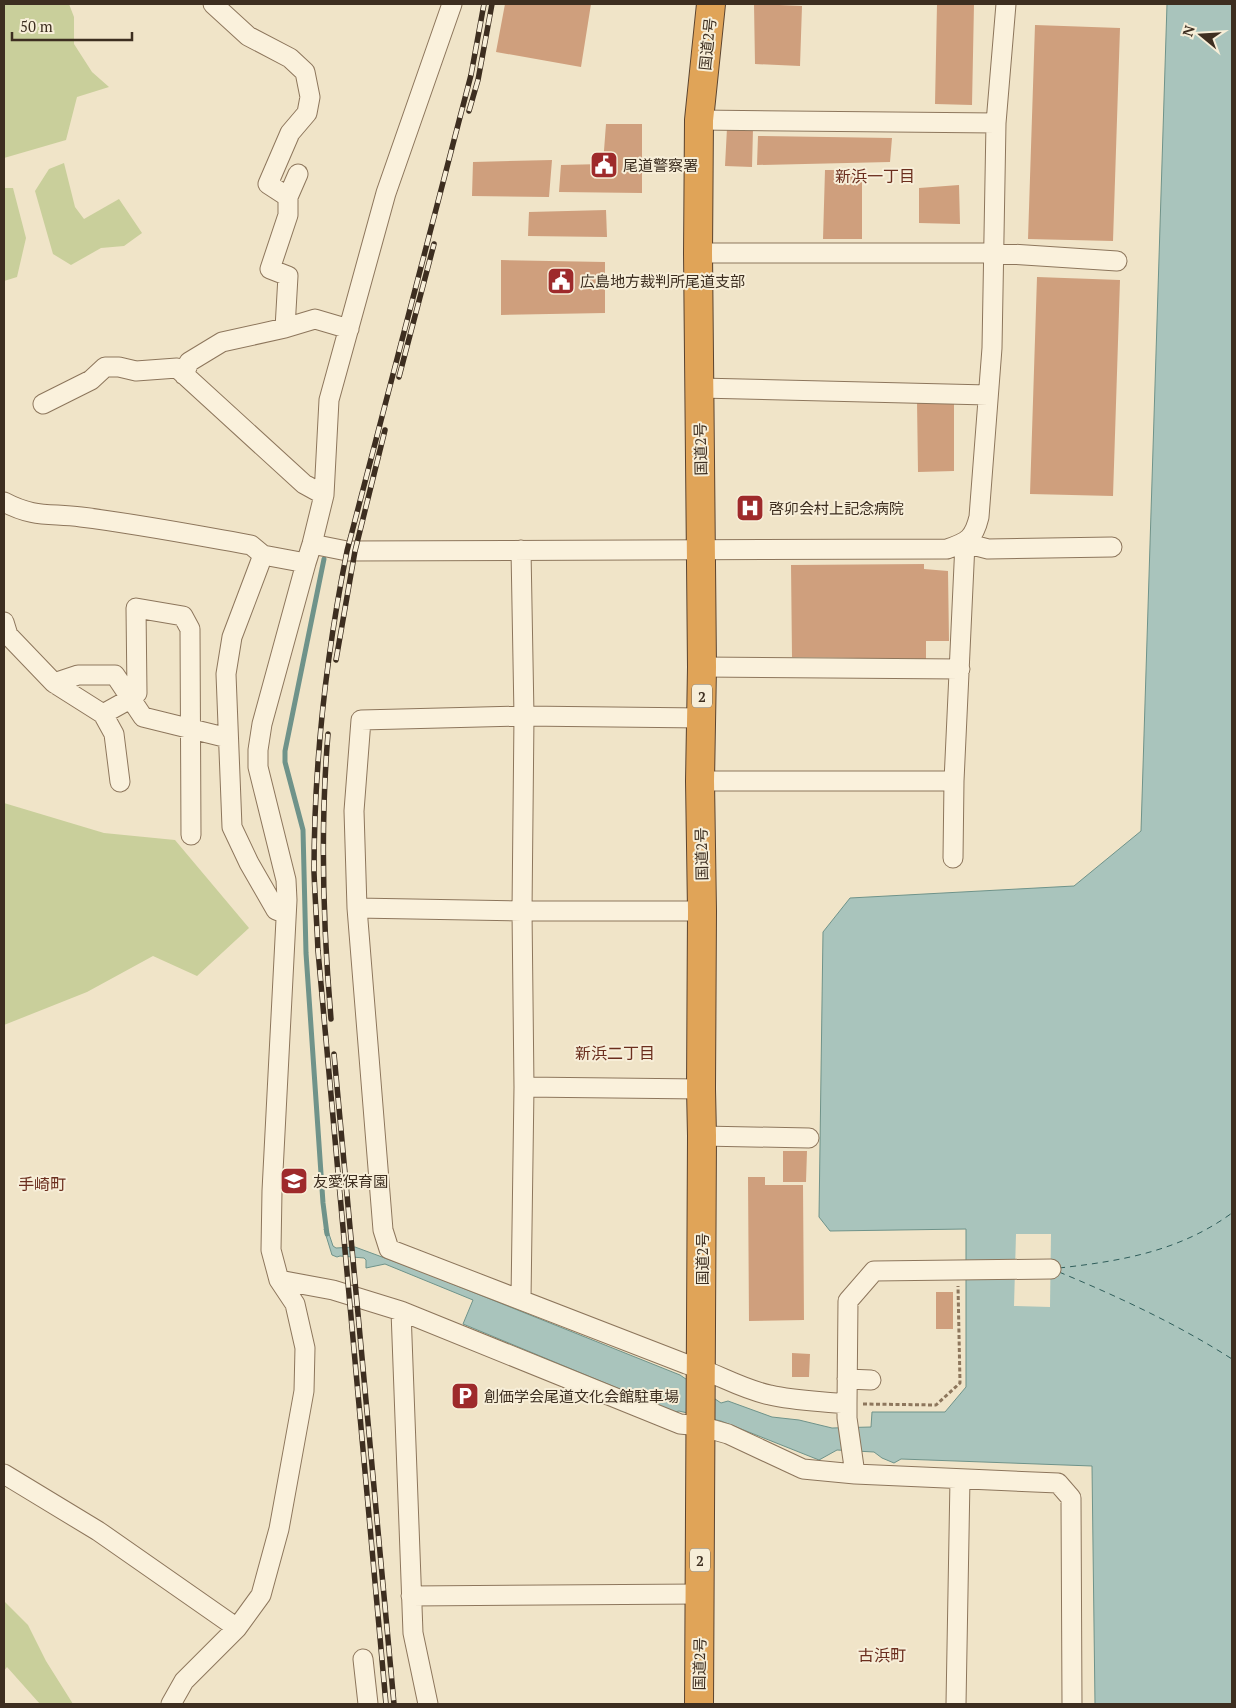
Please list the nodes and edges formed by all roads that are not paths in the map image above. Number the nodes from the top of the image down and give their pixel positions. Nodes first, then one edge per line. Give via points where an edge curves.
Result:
1 (213, 4) edge
2 (452, 4) edge
3 (711, 4) edge
4 (1006, 4) edge
5 (699, 120) junction
6 (996, 123) junction
7 (298, 174) dead end
8 (288, 197) junction
9 (995, 253) junction
10 (698, 254) junction
11 (1117, 261) dead end
12 (284, 328) junction
13 (349, 328) junction
14 (184, 375) junction
15 (700, 388) junction
16 (988, 395) junction
17 (43, 404) dead end
18 (324, 495) junction
19 (4, 502) edge
20 (966, 543) junction
21 (312, 544) junction
22 (1112, 547) dead end
23 (521, 550) junction
24 (702, 550) junction
25 (263, 555) junction
26 (306, 563) junction
27 (4, 622) edge
28 (702, 667) junction
29 (960, 669) junction
30 (54, 683) junction
31 (130, 699) junction
32 (103, 714) junction
33 (524, 716) junction
34 (702, 718) junction
35 (190, 728) junction
36 (228, 738) junction
37 (700, 781) junction
38 (954, 781) junction
39 (120, 782) dead end
40 (191, 835) dead end
41 (952, 858) dead end
42 (357, 908) junction
43 (522, 911) junction
44 (702, 911) junction
45 (286, 914) junction
46 (524, 1087) junction
47 (701, 1089) junction
48 (702, 1136) junction
49 (809, 1138) dead end
50 (1051, 1269) dead end
51 (279, 1280) junction
52 (521, 1299) junction
53 (401, 1311) junction
54 (701, 1378) junction
55 (847, 1379) junction
56 (871, 1380) dead end
57 (847, 1411) junction
58 (700, 1421) junction
59 (4, 1474) edge
60 (855, 1474) junction
61 (960, 1479) junction
62 (700, 1594) junction
63 (411, 1596) junction
64 (237, 1628) junction
65 (363, 1659) dead end
66 (171, 1704) edge
67 (368, 1704) edge
68 (428, 1704) edge
69 (699, 1704) edge
70 (956, 1704) edge
71 (1072, 1704) edge

1 - 8 street via 248,36 290,58 305,72 310,97 307,113 290,133 268,184
2 - 13 street via 386,193
3 - 5 highway, 国道2号 / 2
4 - 6 street
5 - 6 street
5 - 10 highway, 国道2号 / 2
6 - 9 street
7 - 8 street
8 - 12 street via 288,215 270,269 288,276
9 - 10 street
9 - 11 street
9 - 16 street
10 - 15 highway, 国道2号 / 2
12 - 13 street via 315,319
12 - 14 street via 222,342 189,362
13 - 18 street via 329,400
14 - 17 street via 177,368 136,372 105,367 91,380
14 - 18 street via 304,484
15 - 16 street
15 - 24 highway, 国道2号 / 2
16 - 20 street via 978,517 976,530
18 - 21 street
19 - 25 street via 18,510 44,515 80,517 251,545
20 - 22 street via 988,549
20 - 24 street via 947,549
20 - 29 street
21 - 23 street via 347,551
21 - 26 street
23 - 24 street
23 - 33 street
24 - 28 highway, 国道2号 / 2
25 - 26 street
25 - 36 street via 232,636 226,674
26 - 45 street via 262,724 258,750 258,767 286,880
27 - 30 street via 8,634
28 - 29 street
28 - 34 highway, 国道2号 / 2
29 - 38 street
30 - 31 street via 78,675 115,675
30 - 32 street
31 - 32 street
31 - 35 street via 143,717
31 - 35 street via 136,693 136,608 183,616 190,628
32 - 39 street via 114,734
33 - 34 street
33 - 42 street via 361,720 354,811
33 - 43 street
34 - 37 highway, 国道2号 / 2
35 - 36 street
35 - 40 street
36 - 45 street via 232,827 276,910
37 - 38 street
37 - 44 highway, 国道2号 / 2
38 - 41 street
42 - 43 street
42 - 52 street via 383,1230 389,1249
43 - 44 street
43 - 46 street
44 - 47 highway, 国道2号 / 2
45 - 51 street via 272,1191 271,1250
46 - 47 street
46 - 52 street
47 - 48 highway, 国道2号 / 2
48 - 49 street
48 - 54 highway, 国道2号 / 2
50 - 55 street via 874,1271 848,1301
51 - 53 street via 333,1290
51 - 64 street via 295,1304 305,1348 304,1391 279,1529 261,1595
52 - 54 street via 677,1361
53 - 58 street via 680,1424
53 - 63 street
54 - 57 street via 723,1380 769,1395
54 - 58 highway, 国道2号 / 2
55 - 56 street
55 - 57 street
57 - 60 street
58 - 60 street via 803,1468
58 - 62 highway, 国道2号 / 2
59 - 64 street via 98,1531
60 - 61 street
61 - 70 street
61 - 71 street via 1058,1483 1071,1498
62 - 63 street
62 - 69 highway, 国道2号 / 2
63 - 68 street via 413,1633
64 - 66 street via 184,1681
65 - 67 street

